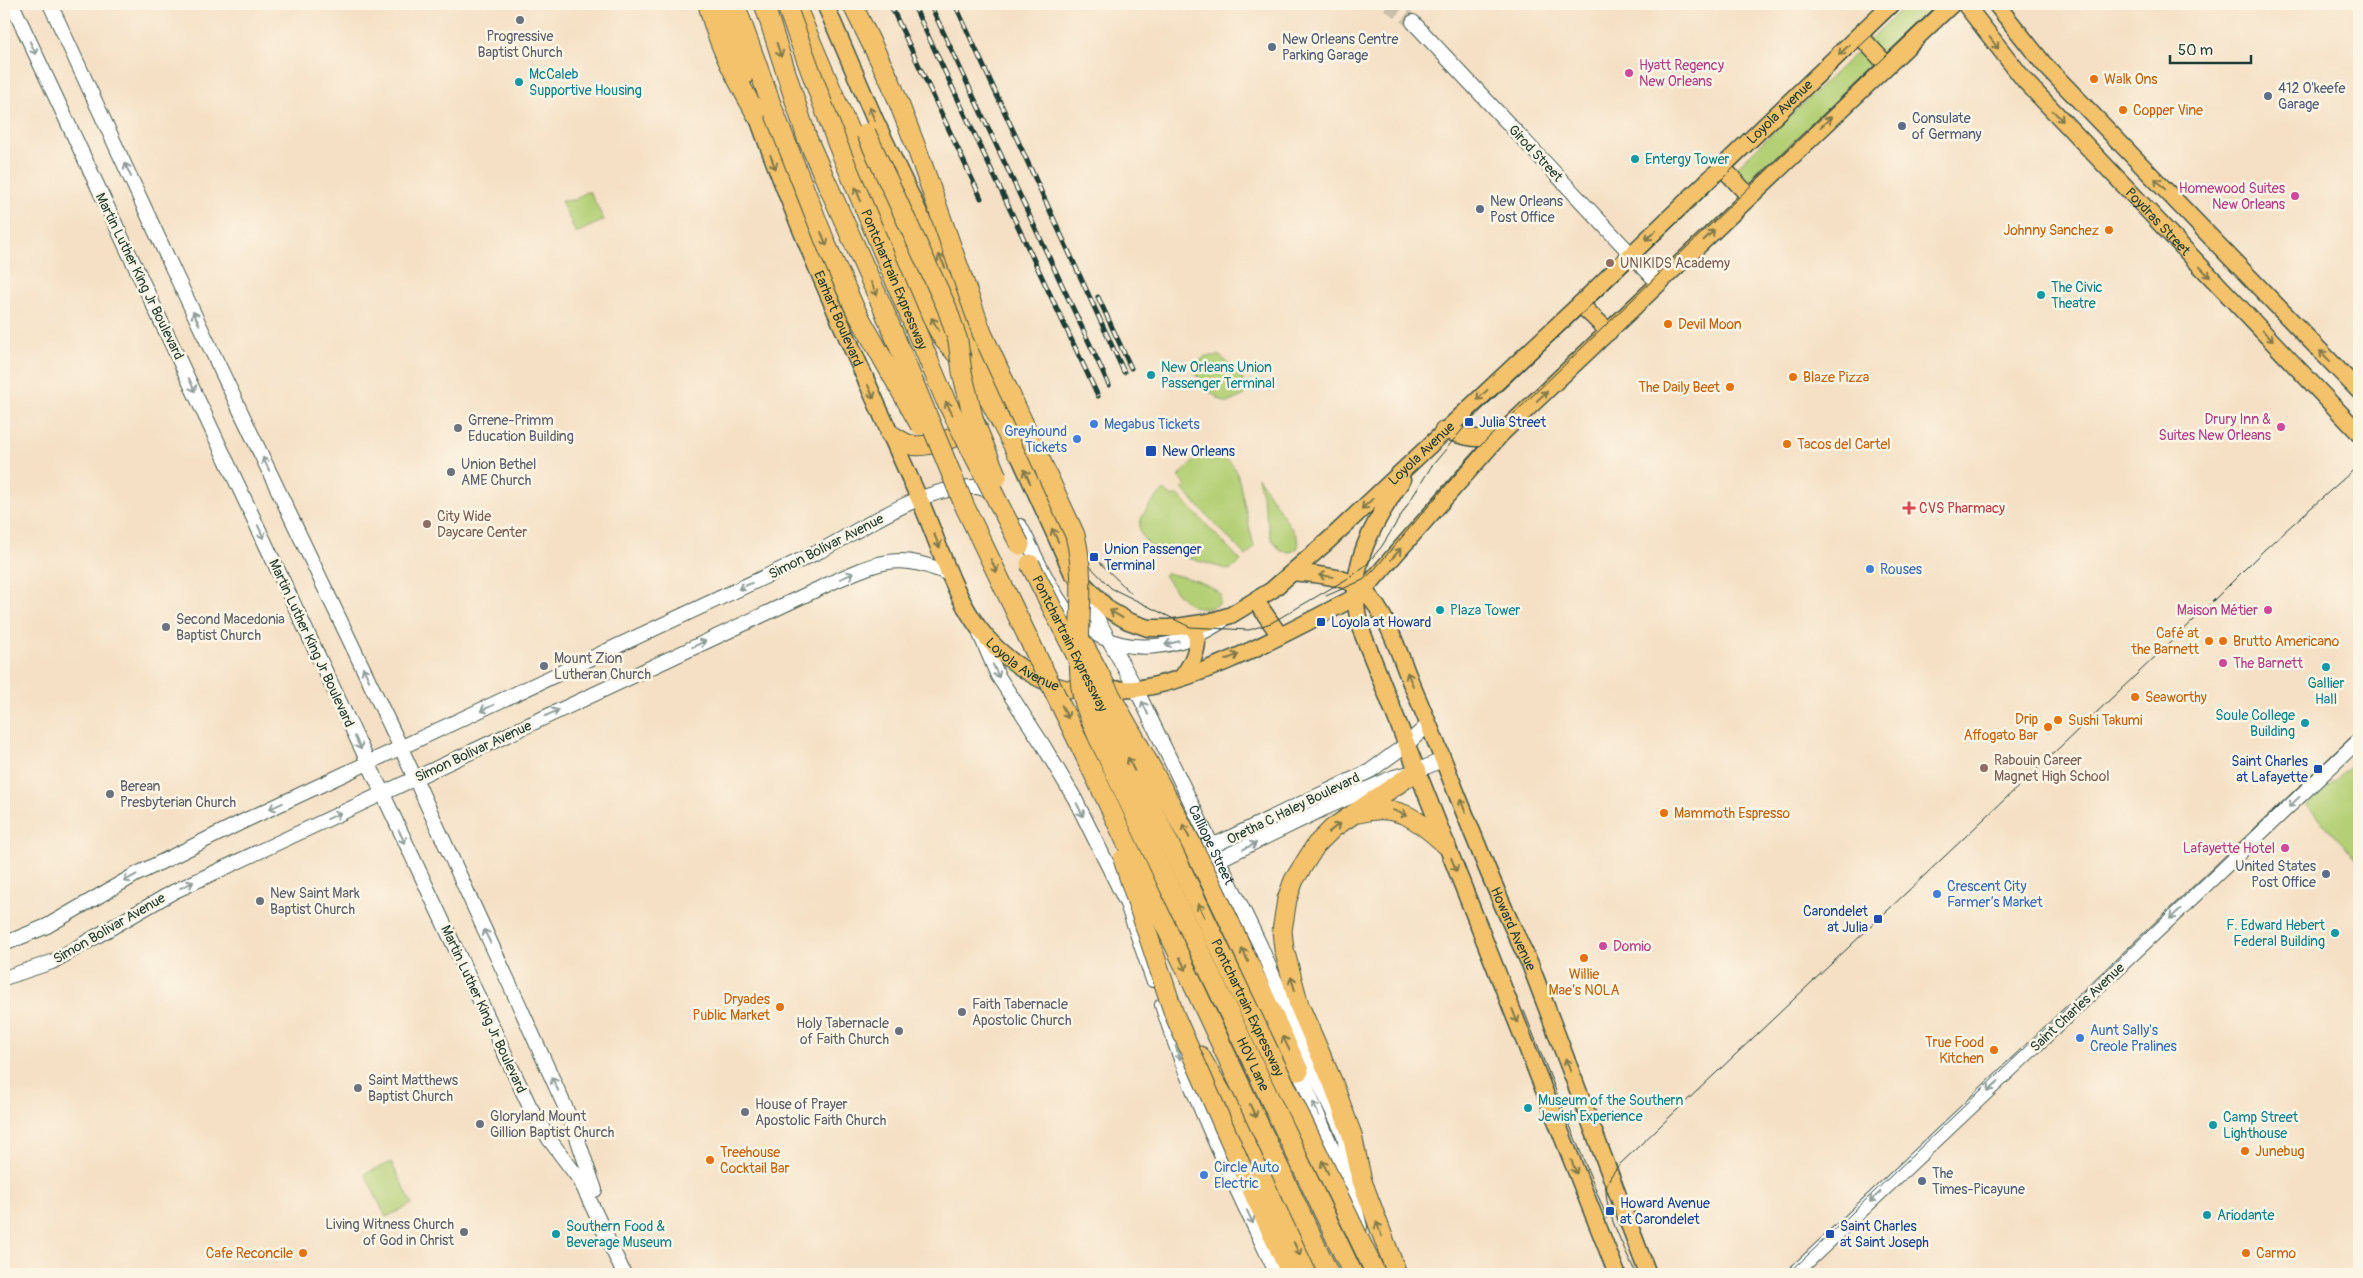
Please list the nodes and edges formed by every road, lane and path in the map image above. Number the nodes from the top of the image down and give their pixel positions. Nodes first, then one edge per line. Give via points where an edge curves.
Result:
1 (12, 4) edge
2 (50, 4) edge
3 (708, 4) edge
4 (722, 4) edge
5 (735, 4) edge
6 (764, 4) edge
7 (786, 4) edge
8 (795, 4) edge
9 (809, 4) edge
10 (825, 4) edge
11 (852, 4) edge
12 (1891, 4) edge
13 (1952, 4) edge
14 (1965, 4) edge
15 (1996, 4) edge
16 (1413, 22) tunnel mouth
17 (1859, 35) junction
18 (1888, 65) junction
19 (766, 114) junction
20 (1722, 168) junction
21 (1749, 196) junction
22 (1631, 254) junction
23 (1659, 284) junction
24 (1580, 304) junction
25 (1609, 332) junction
26 (2359, 391) edge
27 (986, 392) junction
28 (1443, 430) junction
29 (1502, 433) junction
30 (2359, 433) edge
31 (890, 434) junction
32 (1017, 453) junction
33 (1416, 459) junction
34 (920, 498) junction
35 (965, 506) junction
36 (1020, 545) junction
37 (1030, 564) junction
38 (1072, 572) junction
39 (1293, 572) junction
40 (950, 575) junction
41 (1358, 592) junction
42 (1256, 602) junction
43 (977, 626) junction
44 (1194, 630) junction
45 (1280, 636) junction
46 (1109, 641) junction
47 (1397, 652) junction
48 (1373, 661) junction
49 (1182, 677) junction
50 (1136, 689) junction
51 (1429, 724) junction
52 (2359, 740) edge
53 (1407, 744) junction
54 (401, 748) junction
55 (1444, 758) junction
56 (368, 763) junction
57 (1417, 771) junction
58 (415, 778) junction
59 (382, 793) junction
60 (1103, 793) junction
61 (1353, 815) junction
62 (1446, 845) junction
63 (1211, 847) junction
64 (1218, 861) junction
65 (1120, 889) junction
66 (1127, 904) junction
67 (4, 944) edge
68 (4, 978) edge
69 (1157, 990) junction
70 (1299, 1071) joint
71 (1354, 1203) junction
72 (624, 1274) edge
73 (635, 1274) edge
74 (1277, 1274) edge
75 (1291, 1274) edge
76 (1308, 1274) edge
77 (1329, 1274) edge
78 (1353, 1274) edge
79 (1375, 1274) edge
80 (1397, 1274) edge
81 (1617, 1274) edge
82 (1648, 1274) edge
83 (1794, 1274) edge

1 -> 56 street, Martin Luther King Jr Boulevard
54 -> 2 street
3 - 19 highway via 724,54
4 - 19 main road, Earhart Boulevard via 729,34
5 - 19 highway
6 -> 35 highway, Pontchartrain Expressway, bridge via 807,138
36 -> 7 highway, Pontchartrain Expressway, bridge via 945,399 837,143
27 -> 8 highway via 972,370 944,340 921,299
9 - 36 highway, bridge via 948,308 958,340 974,421
32 -> 10 main road via 949,276 875,120
11 - 78 highway, HOV Lane, bridge via 908,126 982,333 1075,535 1080,552 1082,584 1080,679 1084,704
12 - 17 main road, Loyola Avenue
13 - 18 main road, Loyola Avenue
14 -> 30 main road, Poydras Street via 2024,81
26 -> 15 main road, Poydras Street via 2043,63
16 - 22 street, Girod Street
17 - 18 main road
17 -> 20 main road, Loyola Avenue
21 -> 18 main road, Loyola Avenue
19 -> 31 main road, Earhart Boulevard via 773,163
19 -> 35 highway, bridge via 855,309
20 - 21 main road
20 -> 22 main road, Loyola Avenue
23 -> 21 main road, Loyola Avenue
22 - 23 street, Girod Street
22 - 24 main road, Loyola Avenue
23 - 25 main road, Loyola Avenue
24 - 25 main road
24 -> 28 main road, Loyola Avenue
29 -> 25 main road, Loyola Avenue
27 - 31 highway via 985,417 972,430 923,446 912,446
27 - 32 highway
28 - 29 main road via 1471,440
28 - 33 main road, Loyola Avenue
41 -> 29 main road, Loyola Avenue
31 - 34 main road, Earhart Boulevard
38 -> 32 main road, Calliope Street
33 -> 39 main road, Loyola Avenue
33 - 41 main road via 1374,526 1361,558
34 -> 40 main road, Earhart Boulevard
34 - 46 street via 947,490 979,487 1008,503 1058,598 1078,623
34 -> 54 street, Simon Bolivar Avenue via 812,555
35 -> 60 highway, Pontchartrain Expressway, bridge
36 - 37 highway, Pontchartrain Expressway
70 -> 37 highway, bridge via 1155,772 1092,657
79 -> 37 highway, Pontchartrain Expressway, bridge via 1138,778
44 -> 38 main road, Loyola Avenue via 1148,628 1128,621 1110,610
38 - 46 street, Calliope Street
41 -> 39 main road via 1334,577
39 - 42 main road, Loyola Avenue
40 - 43 main road, Earhart Boulevard
58 -> 40 street, Simon Bolivar Avenue via 863,569 884,563 915,562
41 - 45 main road, Loyola Avenue
41 - 47 main road, Howard Avenue via 1374,602
41 - 48 main road via 1360,627
42 - 44 main road, Loyola Avenue
42 - 45 main road
43 - 50 main road, Loyola Avenue via 1000,652 1055,684 1076,691
43 -> 65 street via 998,676 1075,799
44 -> 46 street via 1162,646 1128,646
44 - 49 main road via 1193,660
49 -> 45 main road, Loyola Avenue
46 - 50 street, Calliope Street
47 - 48 main road
51 -> 47 main road, Howard Avenue
48 - 53 main road
49 - 50 main road, Loyola Avenue
63 -> 50 street, Calliope Street
51 - 53 street, Oretha C Haley Boulevard
51 - 55 main road, Howard Avenue
52 -> 83 street, Saint Charles Avenue
53 - 57 main road
53 - 63 street, Oretha C Haley Boulevard via 1363,774
54 - 56 street, Simon Bolivar Avenue
54 - 58 street
55 - 57 street, Oretha C Haley Boulevard
82 -> 55 main road, Howard Avenue via 1530,964 1514,933
56 - 59 street, Martin Luther King Jr Boulevard
56 -> 67 street, Simon Bolivar Avenue via 168,857 47,926
57 - 61 highway
57 - 62 main road
64 -> 57 street, Oretha C Haley Boulevard via 1325,808 1394,777
58 - 59 street, Simon Bolivar Avenue
73 -> 58 street via 588,1176 571,1120
68 -> 59 street, Simon Bolivar Avenue via 52,962 173,892
59 -> 72 street, Martin Luther King Jr Boulevard via 529,1105 549,1139 580,1180
60 - 75 highway, bridge via 1174,1014
60 -> 77 highway, Pontchartrain Expressway, bridge
61 -> 62 highway via 1374,809 1392,810 1411,817
80 -> 61 highway via 1362,1181 1352,1135 1299,1005 1282,931 1294,880 1316,845
62 -> 81 main road
63 - 64 street, Calliope Street
63 - 65 street, Oretha C Haley Boulevard
64 - 66 street, Oretha C Haley Boulevard
64 - 71 street, Calliope Street via 1260,945 1344,1135
65 - 66 street
66 - 69 street
69 -> 74 street via 1193,1093
69 -> 76 highway via 1228,1104
71 -> 70 street, Calliope Street
71 - 79 street, Calliope Street

